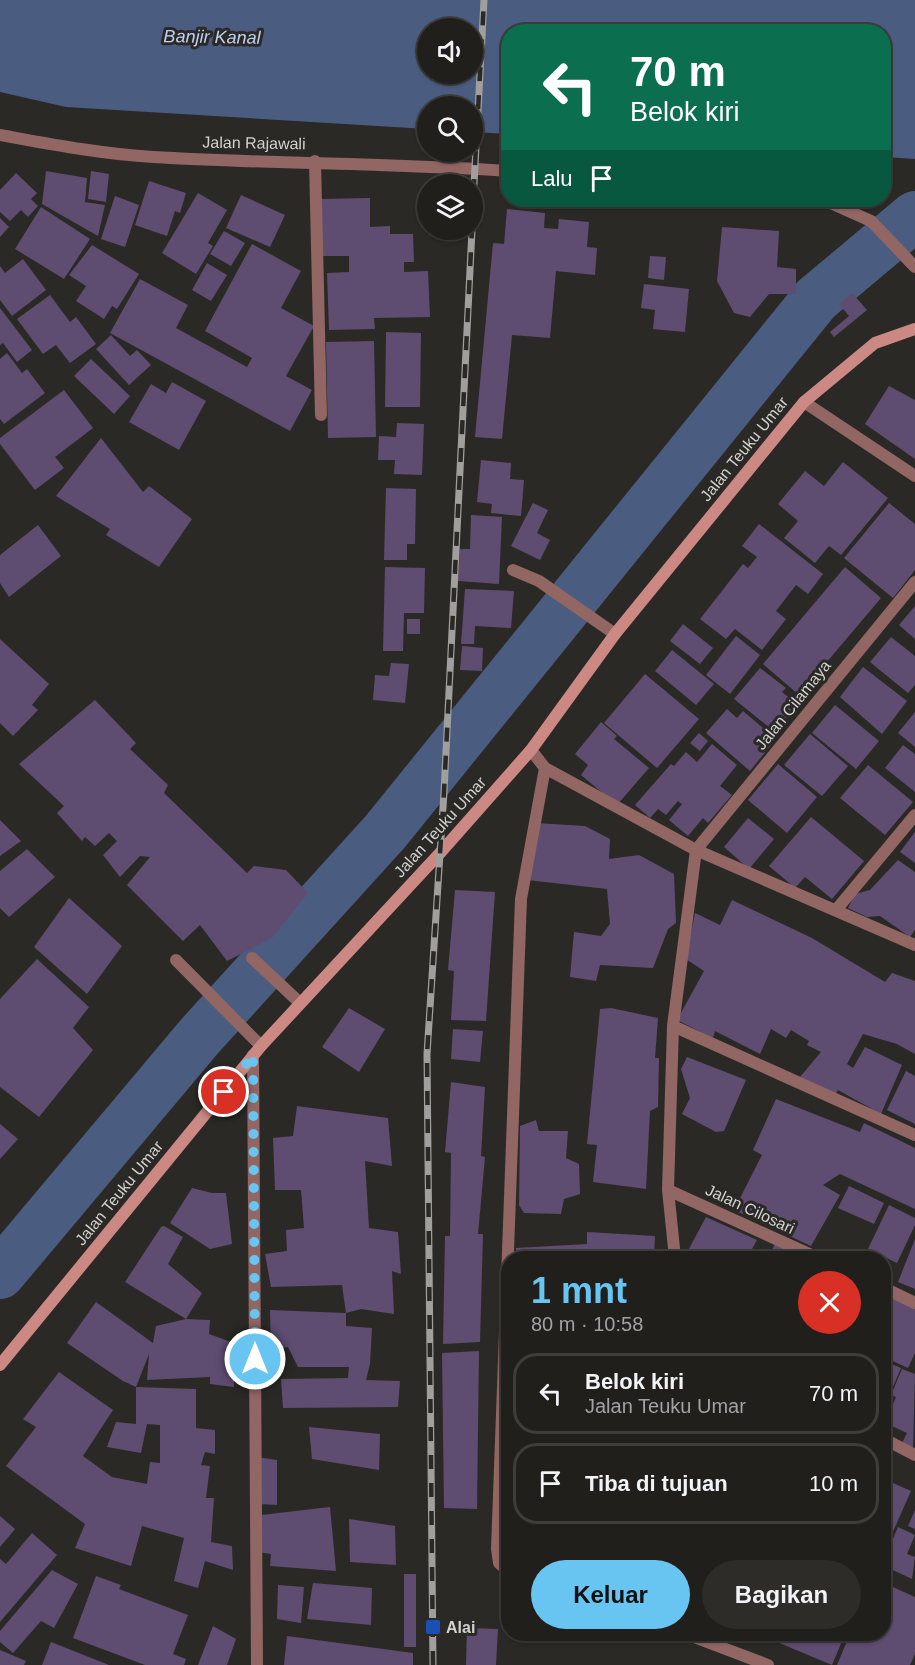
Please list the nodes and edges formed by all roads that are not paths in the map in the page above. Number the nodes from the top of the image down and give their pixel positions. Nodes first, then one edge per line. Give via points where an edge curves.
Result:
1 (0, 135) edge
2 (315, 161) junction
3 (501, 171) edge
4 (840, 207) edge
5 (911, 264) edge
6 (915, 329) edge
7 (804, 402) junction
8 (321, 415) dead end
9 (915, 476) edge
10 (513, 570) dead end
11 (915, 582) edge
12 (615, 634) junction
13 (531, 750) junction
14 (545, 768) junction
15 (915, 815) edge
16 (696, 850) junction
17 (836, 910) junction
18 (915, 945) edge
19 (254, 959) dead end
20 (176, 960) dead end
21 (299, 1002) junction
22 (673, 1026) junction
23 (257, 1050) junction
24 (915, 1136) edge
25 (668, 1190) junction
26 (508, 1251) edge
27 (674, 1251) edge
28 (803, 1251) edge
29 (891, 1291) edge
30 (915, 1303) edge
31 (0, 1365) edge
32 (501, 1440) edge
33 (891, 1443) edge
34 (915, 1455) edge
35 (501, 1565) edge
36 (705, 1641) edge
37 (257, 1665) edge
38 (768, 1665) edge

1 - 2 street, Jalan Rajawali via 152,157
2 - 3 street, Jalan Rajawali
2 - 8 street
4 - 5 street via 871,221
6 - 7 main road, Jalan Teuku Umar via 875,344
7 - 9 street
7 - 12 main road, Jalan Teuku Umar
10 - 12 street via 539,581
11 - 16 street, Jalan Cilamaya
12 - 13 main road, Jalan Teuku Umar
13 - 14 street
13 - 21 main road, Jalan Teuku Umar
14 - 16 street
14 - 26 street via 521,898
15 - 17 street
16 - 17 street
16 - 22 street
17 - 18 street
19 - 21 street
20 - 23 street via 243,1029
21 - 23 main road, Jalan Teuku Umar
22 - 24 street
22 - 25 street
23 - 31 main road, Jalan Teuku Umar
23 - 37 street
25 - 27 street
25 - 28 street, Jalan Cilosari
29 - 30 street
32 - 35 street via 497,1549
33 - 34 street
36 - 38 street

